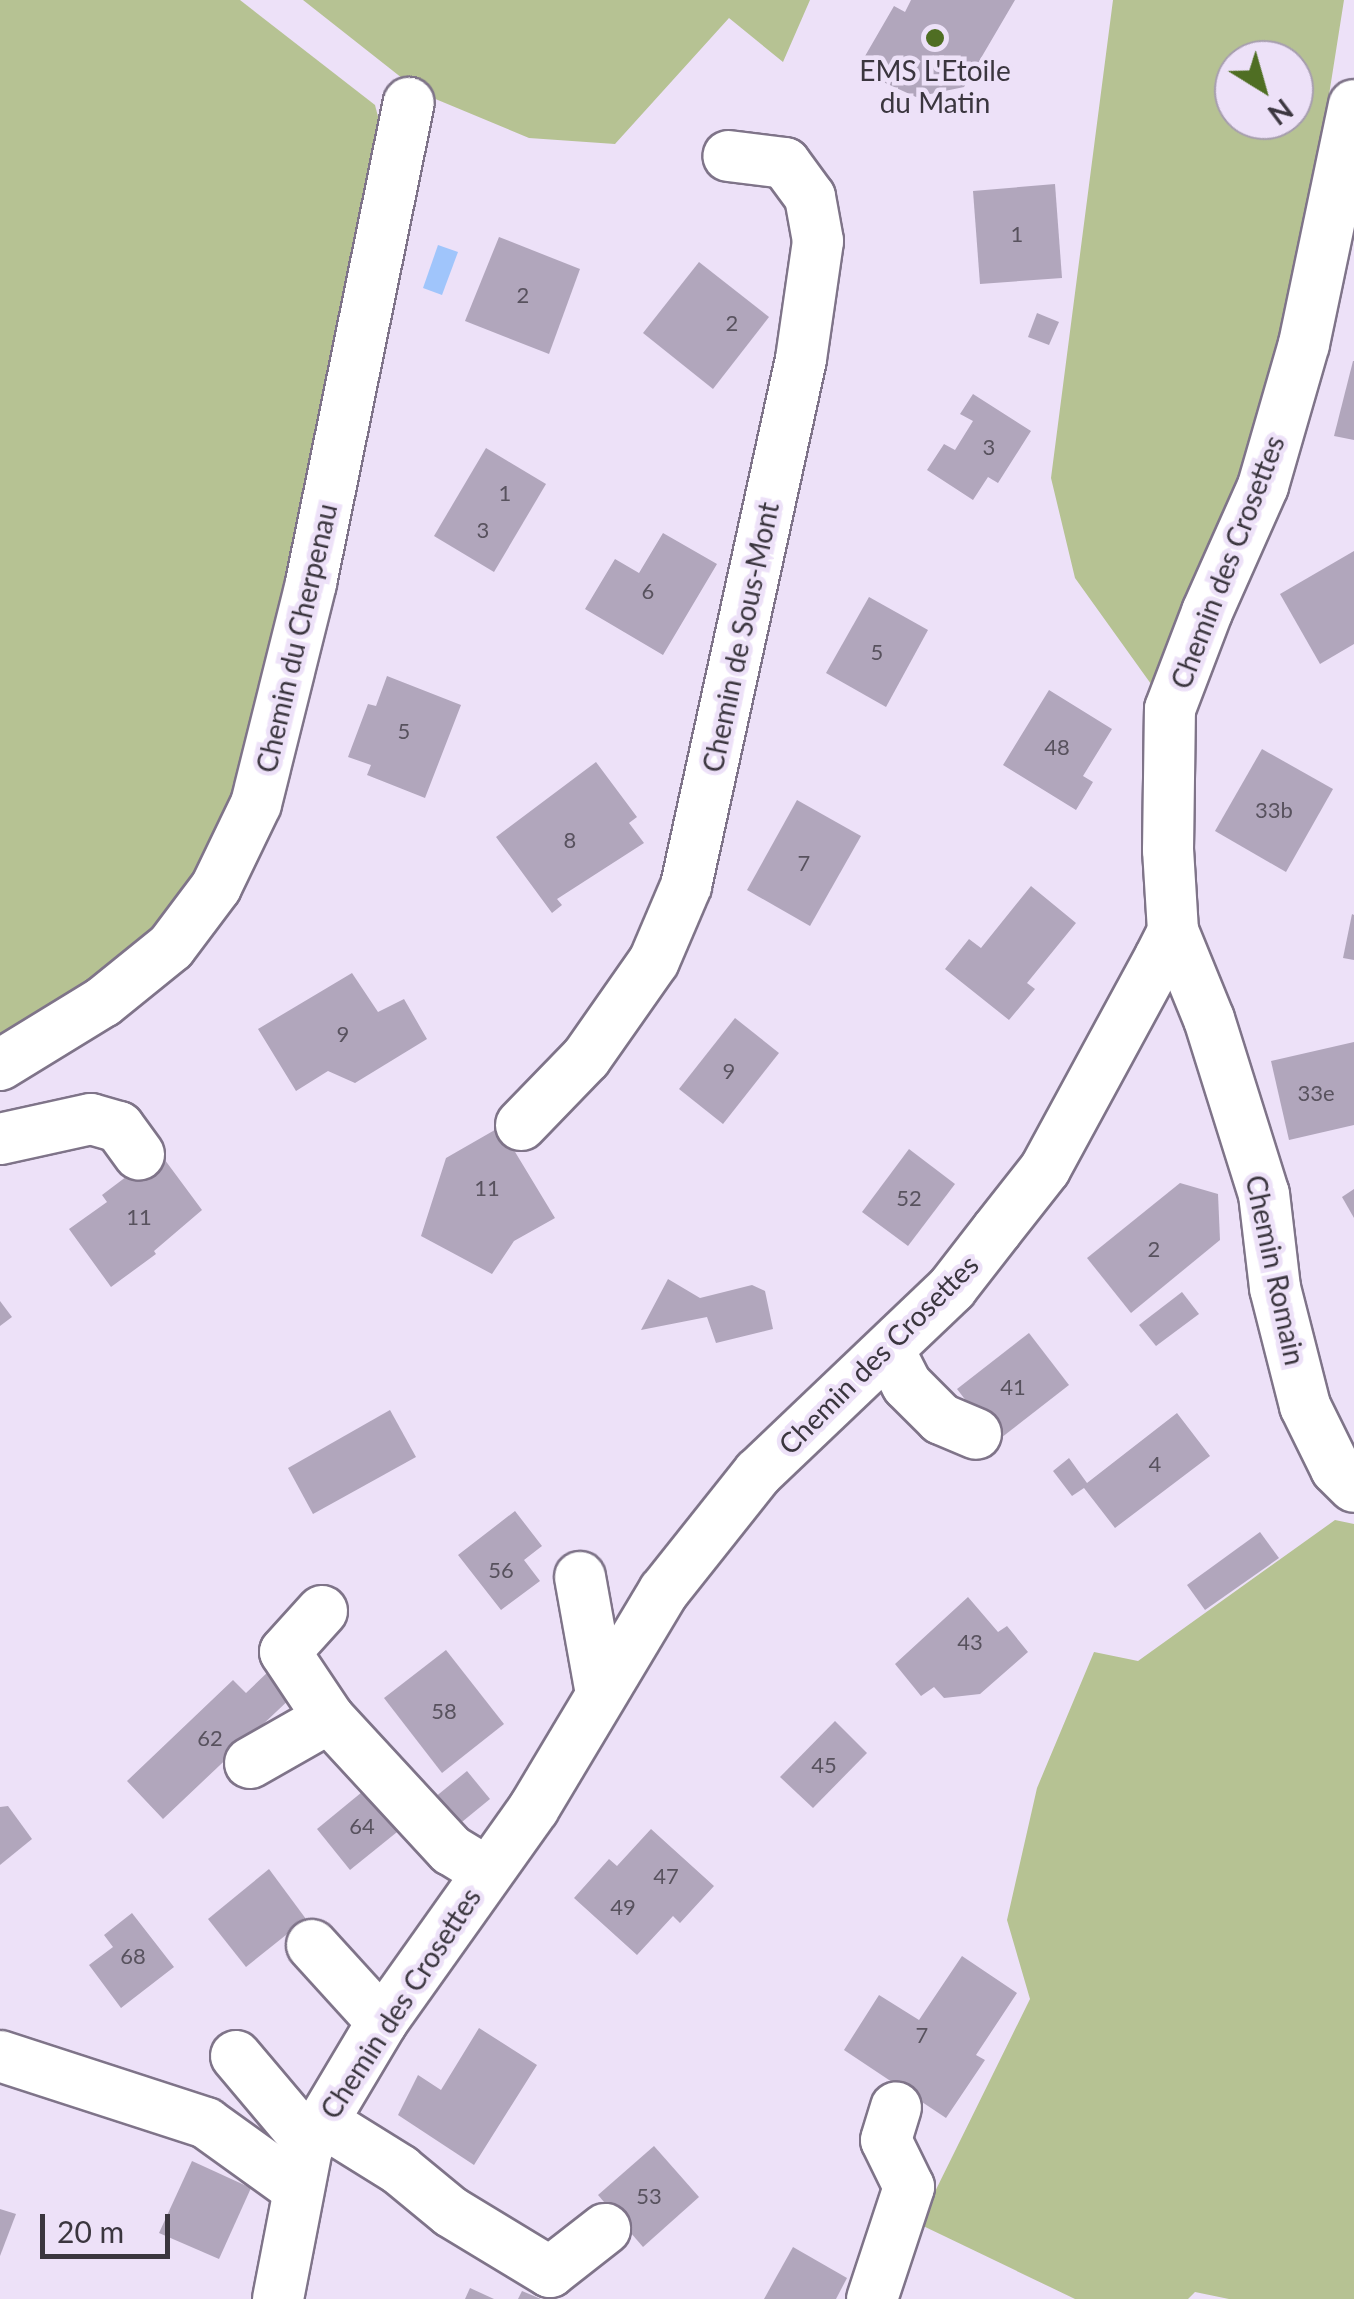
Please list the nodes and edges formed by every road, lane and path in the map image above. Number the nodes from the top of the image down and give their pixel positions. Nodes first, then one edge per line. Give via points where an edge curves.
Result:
1 (409, 103) dead end
2 (1354, 105) edge
3 (728, 156) dead end
4 (1173, 931) junction
5 (0, 1064) edge
6 (521, 1125) dead end
7 (0, 1140) edge
8 (139, 1155) dead end
9 (889, 1350) junction
10 (976, 1434) dead end
11 (1354, 1487) edge
12 (580, 1578) dead end
13 (322, 1612) dead end
14 (601, 1694) junction
15 (329, 1718) junction
16 (250, 1764) dead end
17 (487, 1872) junction
18 (312, 1946) dead end
19 (382, 2022) junction
20 (0, 2056) edge
21 (236, 2056) dead end
22 (896, 2107) dead end
23 (310, 2152) junction
24 (605, 2229) dead end
25 (888, 2295) edge
26 (278, 2299) edge

1 - 5 street, Chemin du Cherpenau via 316,563 256,804 216,887 171,947 103,1002
2 - 4 street, Chemin des Crosettes via 1304,344 1263,486 1170,710
3 - 6 street, Chemin de Sous-Mont via 786,163 810,197 818,241 801,359 686,886 654,961 586,1058
4 - 9 street, Chemin des Crosettes via 1044,1169 952,1288
4 - 11 street, Chemin Romain via 1210,1020 1264,1194 1275,1288 1305,1406 1336,1469
7 - 8 street via 91,1120 119,1127
9 - 10 street via 907,1385 941,1419
9 - 14 street, Chemin des Crosettes via 758,1473 664,1591
12 - 14 street
13 - 15 street via 285,1652
14 - 17 street, Chemin des Crosettes via 534,1808
15 - 16 street
15 - 17 street via 452,1850
17 - 19 street, Chemin des Crosettes
18 - 19 street
19 - 23 street, Chemin des Crosettes
20 - 23 street
21 - 23 street
22 - 25 street via 886,2140 909,2187
23 - 24 street via 409,2159 451,2212 550,2272
23 - 26 street, Chemin des Crosettes

